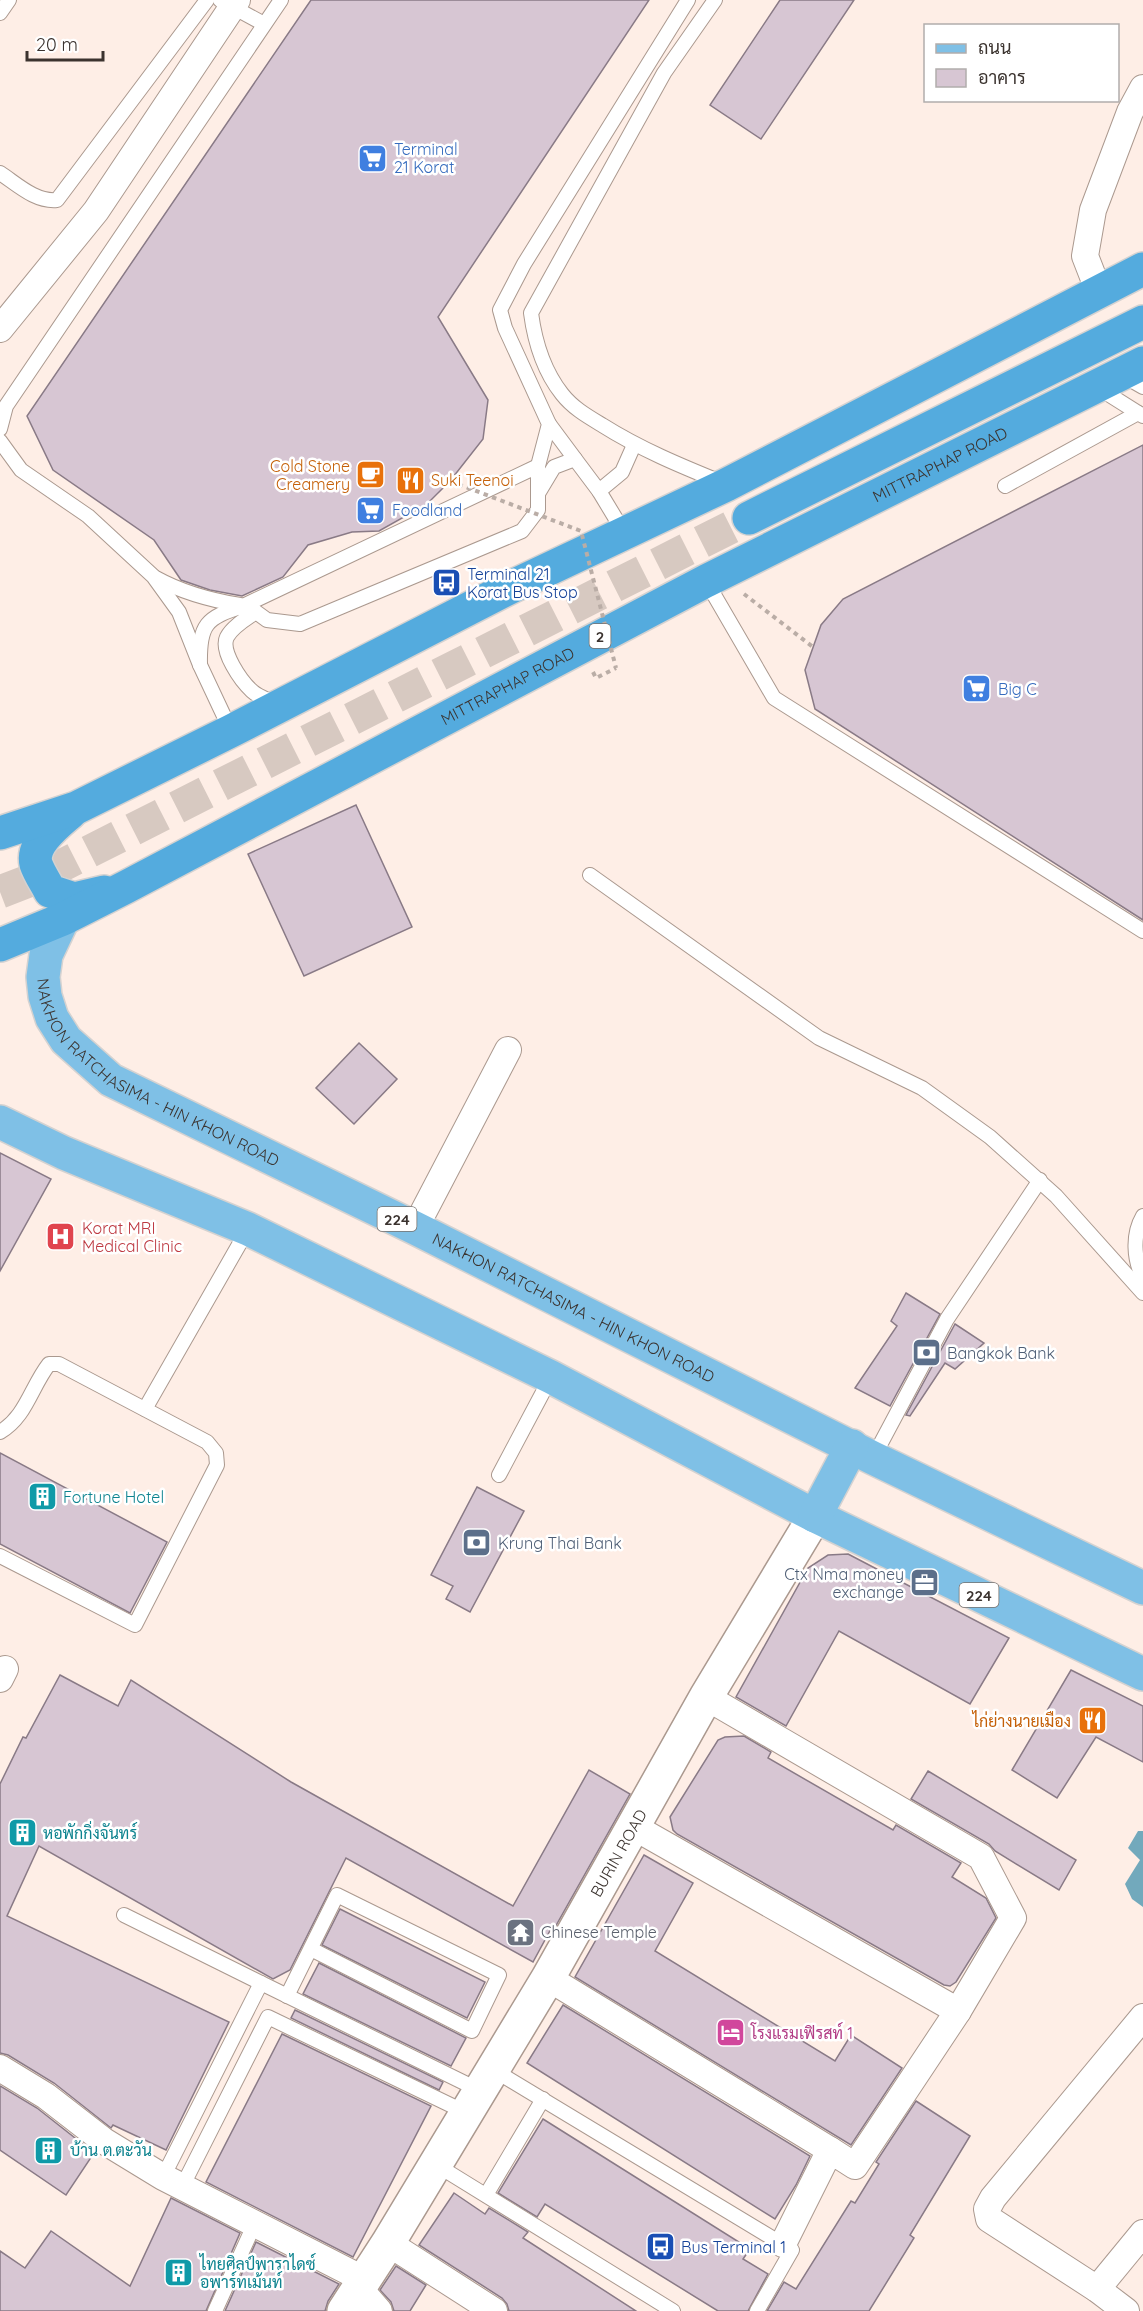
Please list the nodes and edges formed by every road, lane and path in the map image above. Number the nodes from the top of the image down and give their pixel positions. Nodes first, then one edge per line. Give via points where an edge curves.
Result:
1 (9, 0) edge
2 (207, 0) edge
3 (281, 0) edge
4 (688, 0) edge
5 (715, 0) edge
6 (230, 2) edge
7 (0, 13) edge
8 (264, 24) junction
9 (1143, 88) edge
10 (0, 173) edge
11 (1143, 269) edge
12 (1099, 292) junction
13 (1143, 322) edge
14 (0, 328) edge
15 (1126, 378) edge
16 (1141, 415) edge
17 (549, 424) junction
18 (0, 429) edge
19 (0, 441) edge
20 (634, 445) junction
21 (575, 459) junction
22 (538, 466) junction
23 (450, 481) dead end
24 (726, 485) junction
25 (1005, 486) dead end
26 (599, 491) junction
27 (538, 494) junction
28 (749, 518) tunnel mouth
29 (625, 534) junction
30 (153, 576) junction
31 (706, 581) junction
32 (249, 609) junction
33 (200, 665) junction
34 (597, 678) dead end
35 (281, 706) junction
36 (231, 731) junction
37 (76, 808) junction
38 (0, 833) edge
39 (590, 875) dead end
40 (126, 887) junction
41 (63, 919) junction
42 (1143, 931) edge
43 (0, 945) edge
44 (508, 1050) dead end
45 (0, 1122) edge
46 (1040, 1180) junction
47 (1143, 1216) edge
48 (415, 1228) junction
49 (248, 1229) junction
50 (1143, 1278) edge
51 (1143, 1293) edge
52 (550, 1377) junction
53 (145, 1409) junction
54 (0, 1432) edge
55 (863, 1452) junction
56 (499, 1475) dead end
57 (815, 1516) junction
58 (0, 1556) edge
59 (1143, 1588) edge
60 (1143, 1674) edge
61 (706, 1697) junction
62 (634, 1827) junction
63 (124, 1915) dead end
64 (311, 1949) junction
65 (548, 1978) junction
66 (261, 1983) junction
67 (287, 1996) junction
68 (958, 2011) junction
69 (1143, 2017) edge
70 (0, 2068) edge
71 (479, 2090) junction
72 (543, 2099) junction
73 (830, 2150) junction
74 (434, 2163) junction
75 (172, 2182) junction
76 (486, 2195) junction
77 (255, 2223) junction
78 (1143, 2233) edge
79 (388, 2243) junction
80 (783, 2244) junction
81 (1097, 2289) junction
82 (361, 2297) edge
83 (215, 2311) edge
84 (494, 2311) edge
85 (673, 2311) edge
86 (757, 2311) edge
87 (1126, 2311) edge

1 - 7 lane
2 - 10 lane via 57,200 39,198
3 - 8 lane
4 - 17 lane via 524,264 500,310
5 - 20 lane via 664,74 531,313 540,356 563,395 577,410
6 - 8 lane
6 - 14 street via 96,211
8 - 18 lane via 6,406
9 - 12 street via 1093,210 1084,256
11 - 12 highway
12 - 24 highway
13 - 28 highway
15 - 16 lane
15 - 31 highway, MITTRAPHAP ROAD / 2
16 - 25 lane
17 - 21 lane
17 - 22 lane
19 - 30 lane via 21,470 88,516
20 - 24 lane
20 - 26 lane via 622,472
21 - 26 lane
21 - 27 lane via 554,467
22 - 27 lane
22 - 32 lane
23 - 34 path, bridge via 581,531 616,669
24 - 29 highway
26 - 29 lane
27 - 32 lane via 538,510 522,531 300,624 267,620
29 - 35 highway via 513,586
30 - 32 lane via 208,600
30 - 33 lane via 179,612
31 - 40 highway, MITTRAPHAP ROAD / 2
31 - 42 lane via 774,698
32 - 33 lane via 218,614 205,625 199,643
32 - 35 lane via 225,640 226,652 252,692
33 - 36 lane
35 - 36 highway
36 - 37 highway
37 - 38 highway
37 - 40 highway via 49,831 38,849 36,863 50,891 74,899
39 - 46 lane via 819,1038 922,1088 990,1137
40 - 41 highway, MITTRAPHAP ROAD / 2
41 - 43 highway, MITTRAPHAP ROAD / 2
41 - 48 main road, NAKHON RATCHASIMA - HIN KHON ROAD / 224 via 46,955 45,996 52,1018 66,1040 111,1080
44 - 48 street
45 - 49 main road, 224 via 64,1153
46 - 51 lane
46 - 55 lane
47 - 50 lane via 1135,1242
48 - 55 main road, NAKHON RATCHASIMA - HIN KHON ROAD / 224
49 - 52 main road, 224
49 - 53 lane
52 - 56 lane
52 - 57 main road, 224
53 - 54 lane via 59,1364 49,1364 19,1416
53 - 58 lane via 207,1442 216,1453 217,1465 135,1625
55 - 57 main road
55 - 59 main road, NAKHON RATCHASIMA - HIN KHON ROAD / 224
57 - 60 main road, 224
57 - 61 street, BURIN ROAD
61 - 62 street, BURIN ROAD
61 - 68 street via 981,1857 1013,1918
62 - 65 street, BURIN ROAD
62 - 68 street
63 - 66 lane
64 - 64 lane via 337,1895 499,1975 472,2031
64 - 67 lane
65 - 71 street, BURIN ROAD
65 - 73 street
66 - 67 lane
66 - 75 lane
67 - 71 lane
68 - 73 street via 855,2166
69 - 81 street via 987,2209 989,2219
70 - 75 street via 46,2096 104,2141
71 - 72 lane
71 - 74 street, BURIN ROAD
71 - 75 lane via 268,2017
72 - 76 lane
72 - 80 lane
73 - 80 street
74 - 76 lane
74 - 79 street, BURIN ROAD
75 - 77 street
76 - 85 lane
77 - 82 street
77 - 83 lane
78 - 81 street
79 - 82 street, BURIN ROAD
79 - 84 street
80 - 86 lane via 792,2250
81 - 87 street

